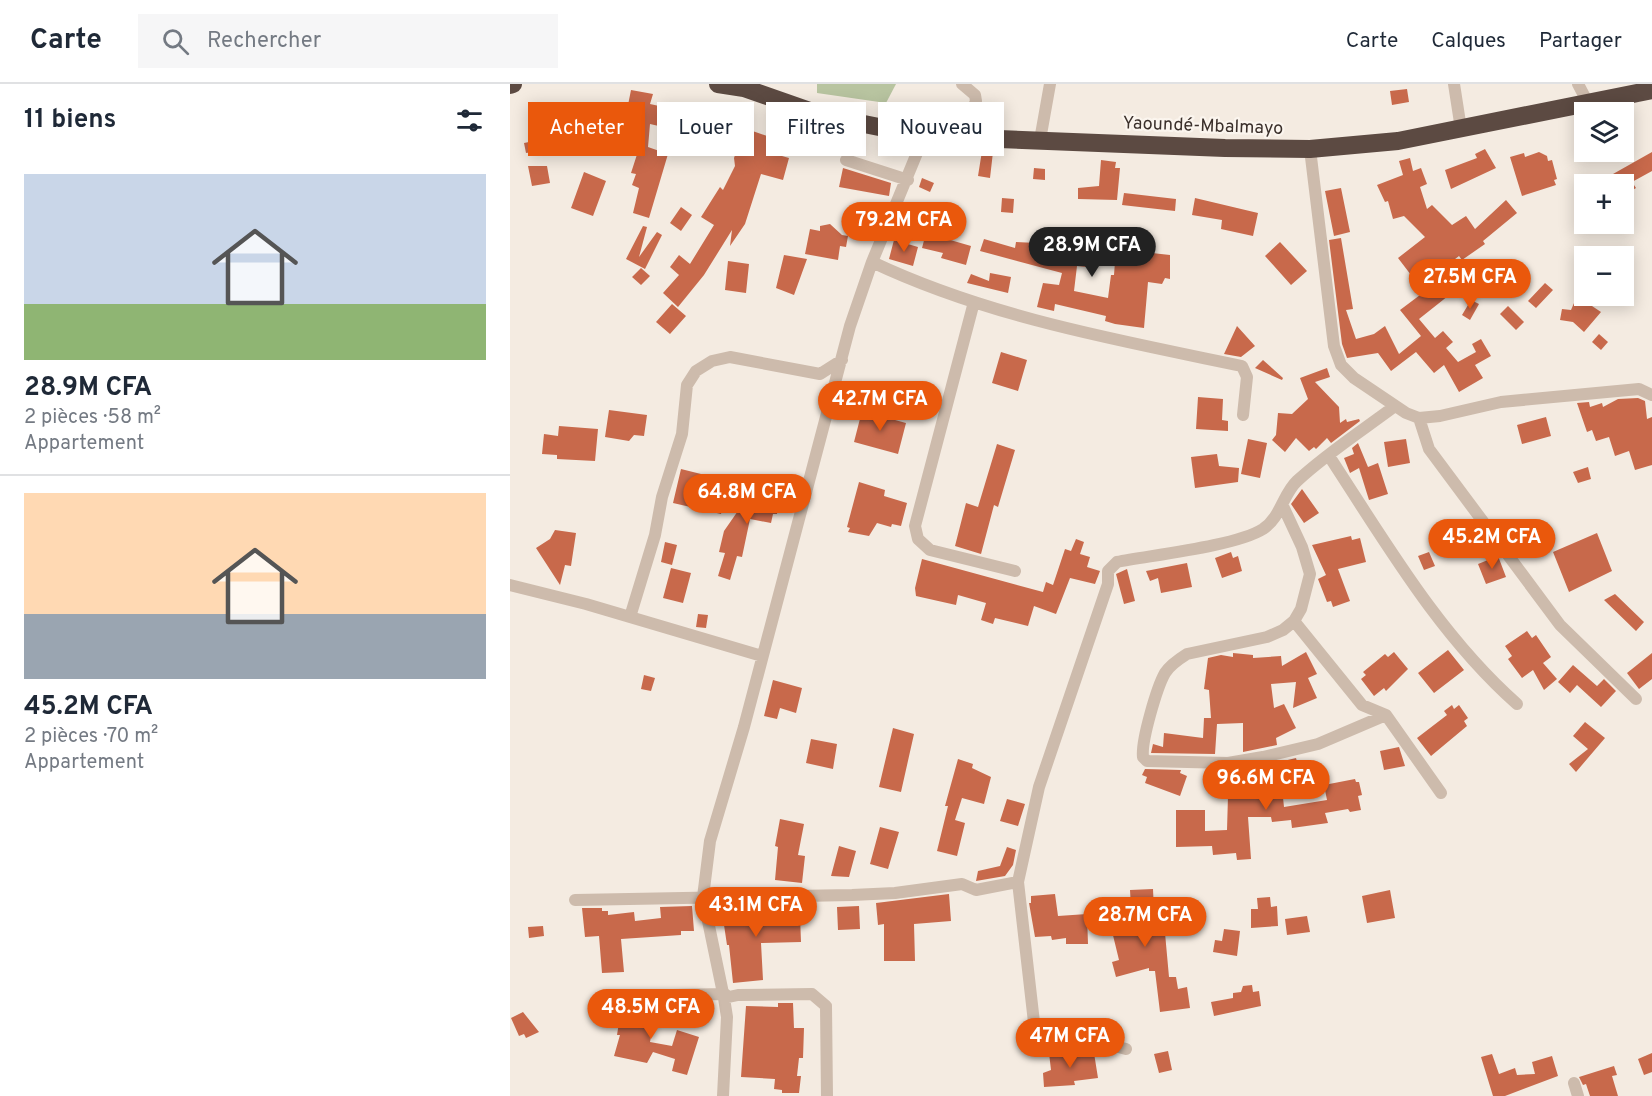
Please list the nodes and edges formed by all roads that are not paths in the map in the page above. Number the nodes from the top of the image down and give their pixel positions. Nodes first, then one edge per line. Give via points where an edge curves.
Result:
1 (719, 84) edge
2 (962, 84) edge
3 (1050, 84) edge
4 (1454, 84) edge
5 (1578, 84) edge
6 (1652, 90) edge
7 (976, 102) edge
8 (1587, 102) edge
9 (1593, 102) edge
10 (1574, 106) edge
11 (878, 127) edge
12 (1461, 129) junction
13 (1004, 139) edge
14 (1040, 140) junction
15 (1310, 149) junction
16 (917, 156) edge
17 (846, 160) dead end
18 (908, 180) junction
19 (872, 262) junction
20 (974, 302) junction
21 (842, 360) junction
22 (1652, 395) edge
23 (1395, 406) junction
24 (1243, 415) dead end
25 (1419, 418) junction
26 (1329, 456) junction
27 (1282, 504) junction
28 (1015, 571) dead end
29 (510, 585) edge
30 (630, 617) junction
31 (1294, 621) junction
32 (762, 656) junction
33 (1636, 699) dead end
34 (1517, 704) dead end
35 (1386, 715) junction
36 (1441, 793) dead end
37 (1018, 882) junction
38 (703, 897) junction
39 (575, 900) dead end
40 (621, 996) dead end
41 (724, 996) junction
42 (1125, 1049) dead end
43 (1574, 1083) dead end
44 (723, 1096) edge
45 (827, 1096) edge
46 (1578, 1096) edge

1 - 11 highway, Yaoundé-Mbalmayo via 744,88 824,116
2 - 7 street via 975,95
3 - 14 street
4 - 12 street
5 - 8 street
6 - 9 highway, Yaoundé-Mbalmayo
10 - 12 highway, Yaoundé-Mbalmayo
12 - 15 highway, Yaoundé-Mbalmayo via 1398,141
13 - 14 highway, Yaoundé-Mbalmayo
14 - 15 highway, Yaoundé-Mbalmayo
15 - 23 street via 1338,356 1354,378
16 - 18 street
17 - 18 street
18 - 19 street
19 - 20 street
19 - 21 street
20 - 24 street via 1119,340 1242,366 1247,377
20 - 28 street via 915,526 918,539 930,550
21 - 30 street via 820,374 730,357 712,361 696,371 687,385 682,434
21 - 32 street
22 - 25 street via 1639,389 1512,401
23 - 25 street
23 - 26 street
25 - 33 street via 1429,449 1560,625
26 - 27 street via 1296,482
26 - 34 street via 1462,649
27 - 31 street via 1310,574
27 - 37 street via 1275,518 1253,534 1117,562 1108,571 1108,584 1039,787
29 - 30 street
30 - 32 street
31 - 35 street via 1362,705
31 - 35 street via 1267,637 1187,654 1176,661 1165,673 1156,698 1143,757 1147,761 1228,763 1318,744
32 - 38 street via 710,841
35 - 36 street
37 - 38 street via 976,890 962,884 895,893
37 - 42 street via 1039,1039 1048,1045 1100,1042
38 - 39 street
38 - 41 street
40 - 41 street
41 - 44 street via 727,1017
41 - 45 street via 812,994 826,1006
43 - 46 street

